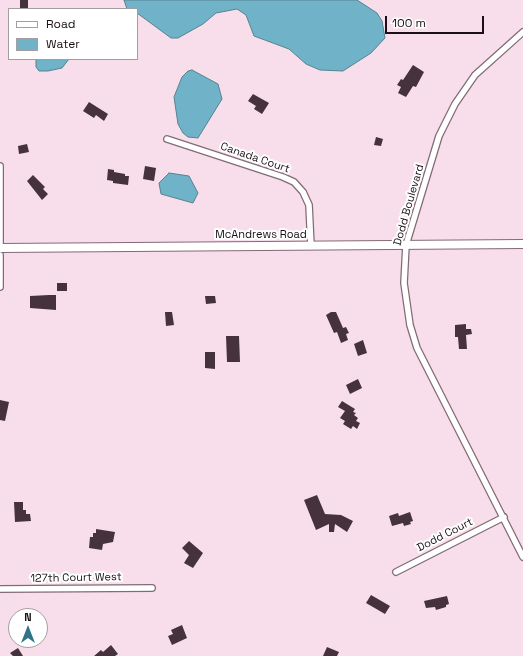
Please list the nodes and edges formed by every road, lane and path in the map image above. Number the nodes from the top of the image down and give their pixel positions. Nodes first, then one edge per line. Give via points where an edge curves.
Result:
1 (523, 32) edge
2 (167, 139) dead end
3 (0, 166) edge
4 (523, 244) edge
5 (406, 245) junction
6 (311, 246) junction
7 (0, 248) edge
8 (0, 255) edge
9 (0, 287) edge
10 (504, 517) junction
11 (523, 557) edge
12 (396, 572) dead end
13 (152, 588) dead end
14 (0, 589) edge

1 - 5 street, Dodd Boulevard via 475,75 455,104 439,136
2 - 6 street, Canada Court via 294,182 303,192 309,205
3 - 7 street
4 - 5 main road, McAndrews Road
5 - 6 main road, McAndrews Road
5 - 10 street, Dodd Boulevard via 406,301 417,348
6 - 7 main road, McAndrews Road
8 - 9 street
10 - 11 street, Dodd Boulevard
10 - 12 street, Dodd Court
13 - 14 street, 127th Court West

